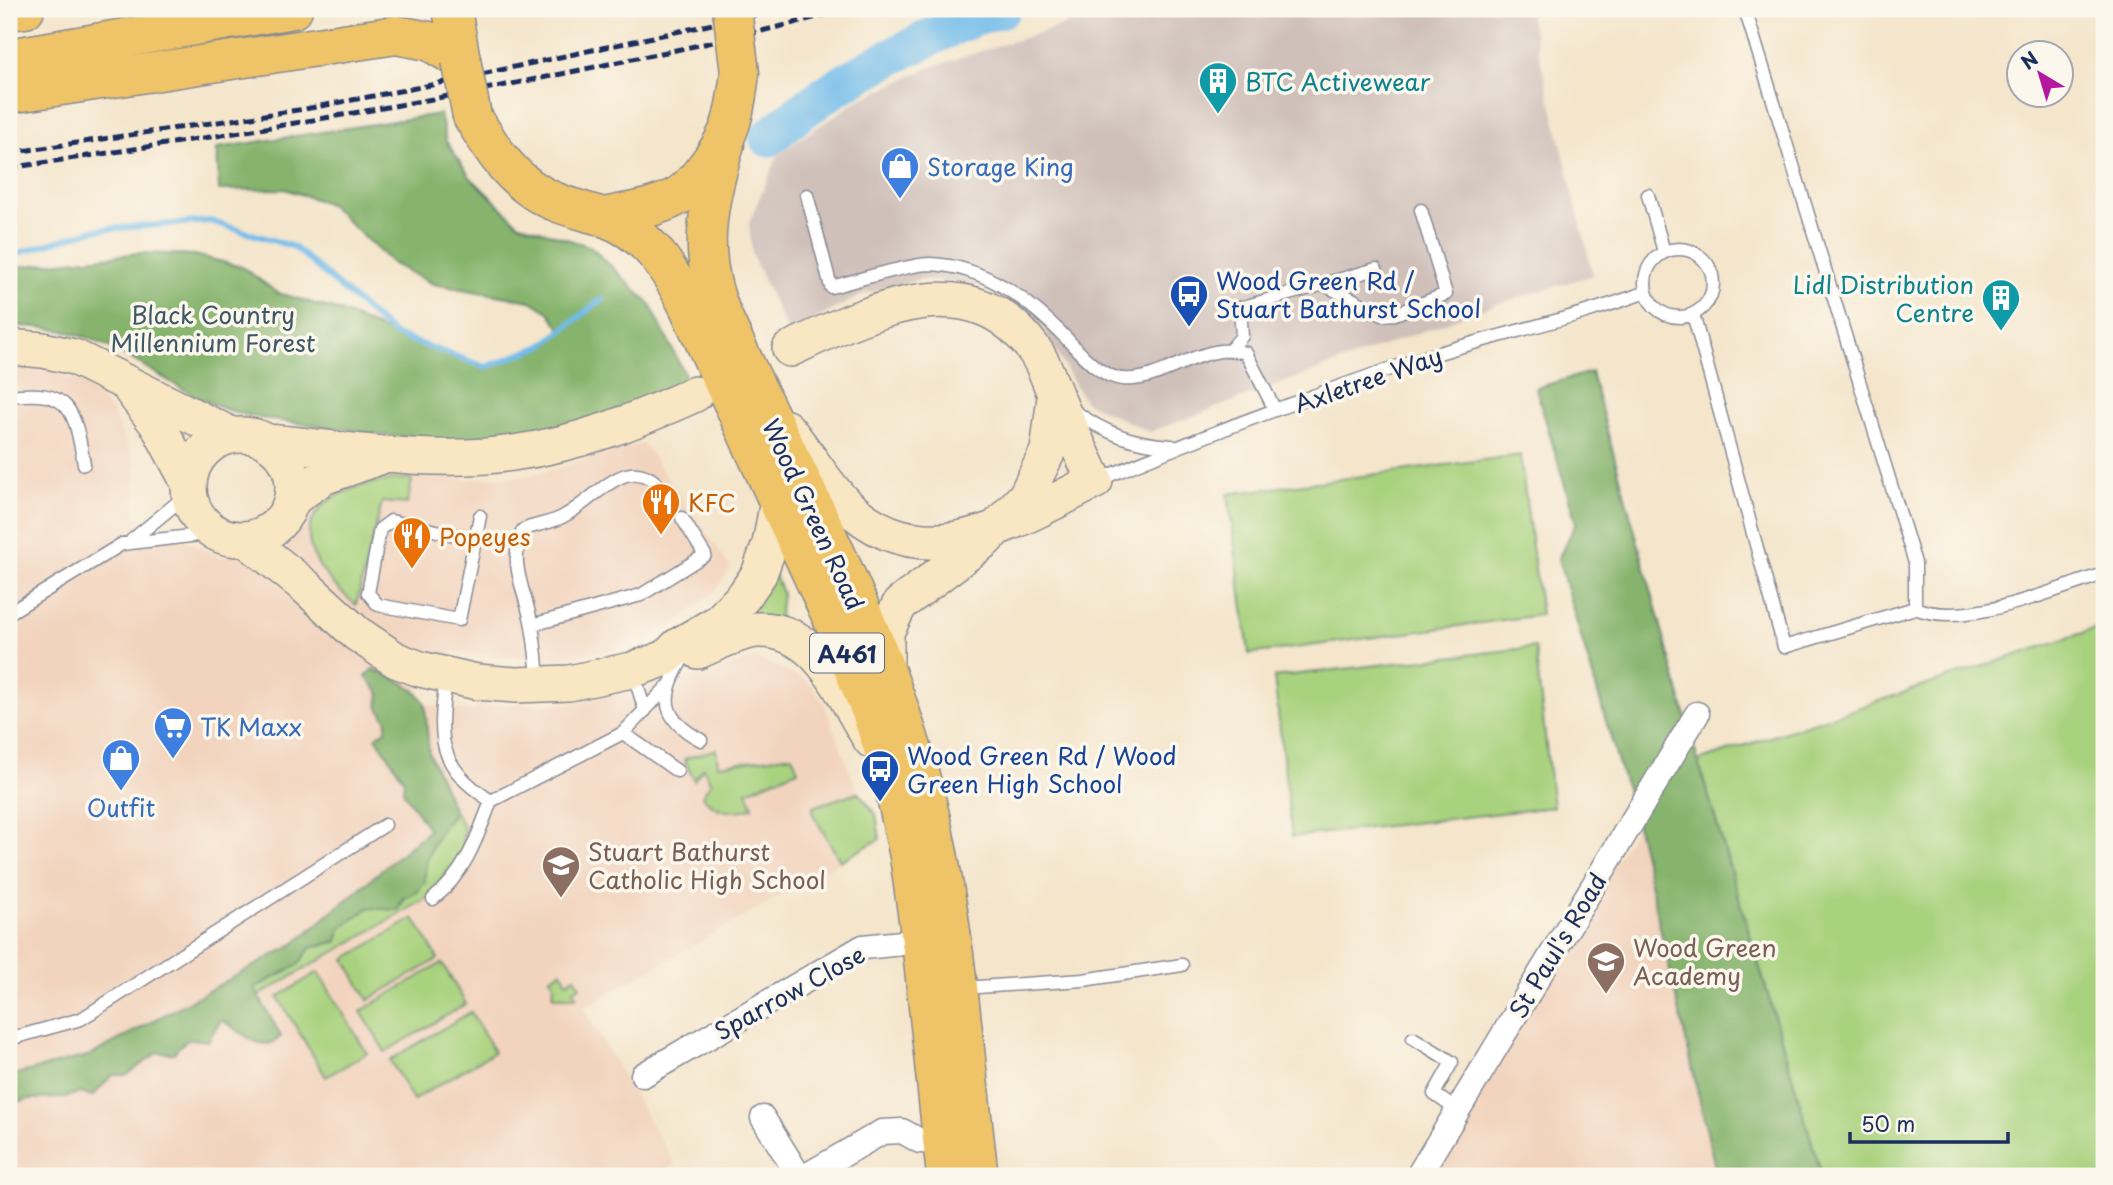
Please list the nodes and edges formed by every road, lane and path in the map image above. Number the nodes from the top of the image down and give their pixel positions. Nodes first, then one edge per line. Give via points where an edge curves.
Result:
1 (25, 9) edge
2 (293, 9) edge
3 (452, 9) edge
4 (732, 9) edge
5 (1745, 9) edge
6 (9, 11) edge
7 (9, 58) edge
8 (461, 60) junction
9 (9, 94) edge
10 (725, 144) junction
11 (807, 195) dead end
12 (1648, 195) dead end
13 (1421, 210) dead end
14 (603, 217) junction
15 (1664, 252) junction
16 (1376, 269) dead end
17 (1323, 284) junction
18 (1646, 292) junction
19 (1693, 314) junction
20 (9, 347) edge
21 (790, 349) dead end
22 (1231, 349) junction
23 (127, 385) junction
24 (1055, 393) junction
25 (695, 394) dead end
26 (9, 396) edge
27 (760, 399) junction
28 (1276, 410) junction
29 (231, 435) junction
30 (268, 442) junction
31 (1177, 447) junction
32 (390, 454) junction
33 (85, 464) dead end
34 (1095, 481) junction
35 (189, 488) junction
36 (671, 501) dead end
37 (778, 501) junction
38 (288, 508) junction
39 (480, 516) dead end
40 (682, 518) dead end
41 (998, 528) junction
42 (231, 536) junction
43 (460, 536) dead end
44 (132, 540) junction
45 (2104, 574) edge
46 (306, 586) junction
47 (1915, 608) junction
48 (9, 612) edge
49 (532, 625) junction
50 (672, 668) junction
51 (632, 670) junction
52 (886, 674) junction
53 (446, 676) junction
54 (539, 685) junction
55 (645, 711) junction
56 (1697, 714) dead end
57 (671, 717) junction
58 (623, 733) junction
59 (701, 740) dead end
60 (890, 769) junction
61 (677, 771) dead end
62 (491, 801) junction
63 (385, 825) dead end
64 (433, 899) dead end
65 (921, 941) junction
66 (1182, 965) dead end
67 (956, 988) junction
68 (1413, 1038) dead end
69 (9, 1039) edge
70 (660, 1074) dead end
71 (1457, 1110) junction
72 (764, 1118) dead end
73 (944, 1159) edge
74 (800, 1176) edge
75 (806, 1176) edge
76 (979, 1176) edge
77 (1418, 1176) edge

1 - 6 highway
2 - 7 highway
3 - 8 highway, Wood Green Road
4 - 10 highway, Wood Green Road, bridge via 740,73 735,116
5 - 47 lane via 1915,563
8 - 9 highway via 429,41 396,35
8 - 14 highway, Wood Green Road, bridge via 472,116 496,156 532,189 564,206
10 - 14 highway via 677,197
10 - 27 highway, Wood Green Road / A461 via 708,202 708,272 715,299
11 - 22 lane via 831,287 929,264 967,271 1035,306 1090,364 1122,379
12 - 15 lane
13 - 17 lane via 1446,294 1383,315
14 - 37 highway, Wood Green Road / A461 via 642,238 678,284
15 - 18 lane via 1648,268
15 - 19 lane via 1686,249 1704,259 1710,269 1713,290
16 - 17 lane
17 - 22 lane via 1240,307 1242,336
18 - 19 lane via 1659,311 1681,317
18 - 28 lane, Axletree Way via 1412,362
19 - 47 lane via 1784,647
20 - 23 street via 74,357
21 - 24 street via 910,301 959,301 1016,328 1035,350
22 - 28 lane via 1246,353 1254,362
23 - 29 street
23 - 35 street via 158,425
24 - 31 lane via 1104,431 1144,444
24 - 34 street
24 - 41 street, Axletree Way via 1048,451 1039,474
25 - 32 street via 628,424 556,446 477,456
26 - 33 lane via 38,393 57,398 74,417
27 - 41 street, Axletree Way via 844,503 866,522 892,536 935,543
27 - 52 highway, Wood Green Road / A461
28 - 31 lane, Axletree Way
29 - 30 street via 256,436
29 - 35 street via 218,439 198,457
30 - 32 street
30 - 38 street via 290,467 294,483
31 - 34 lane, Axletree Way
32 - 38 street via 323,477
34 - 41 street, Axletree Way
35 - 42 street via 193,509 203,523
35 - 44 lane
36 - 49 lane via 659,482 638,473 614,480 564,517 523,530 515,548 516,564
37 - 50 street via 759,574 719,622 678,646
37 - 60 highway, Wood Green Road / A461 via 857,674
38 - 42 street via 260,536
38 - 46 street
39 - 43 lane via 459,620 378,605 368,593 380,529 391,521
40 - 49 lane via 705,555 641,595
41 - 52 street, Axletree Way via 900,604 886,632
42 - 44 lane
42 - 46 street
44 - 48 lane
45 - 47 lane via 1968,616 1931,615
46 - 53 street via 336,617 379,650 420,670
49 - 54 lane
50 - 51 street
50 - 55 lane
50 - 57 lane via 666,696
50 - 60 street via 757,630 793,637 822,659
51 - 54 street
51 - 55 lane
52 - 67 highway, Wood Green Road / A461 via 913,750 937,846 955,950
53 - 54 street
53 - 62 lane via 440,730 446,757 468,784
55 - 57 lane
55 - 58 lane
56 - 71 street, St Paul's Road
57 - 59 lane
58 - 61 lane
58 - 62 lane
60 - 65 highway, Wood Green Road / A461
62 - 64 lane via 472,851
63 - 69 lane via 80,1019
65 - 70 street, Sparrow Close via 863,947
65 - 73 highway, Wood Green Road / A461
66 - 67 lane via 1083,980
67 - 76 highway, Wood Green Road / A461
68 - 71 lane via 1452,1062 1434,1094
71 - 77 street, St Paul's Road
72 - 74 street
73 - 75 street via 902,1131 882,1132

